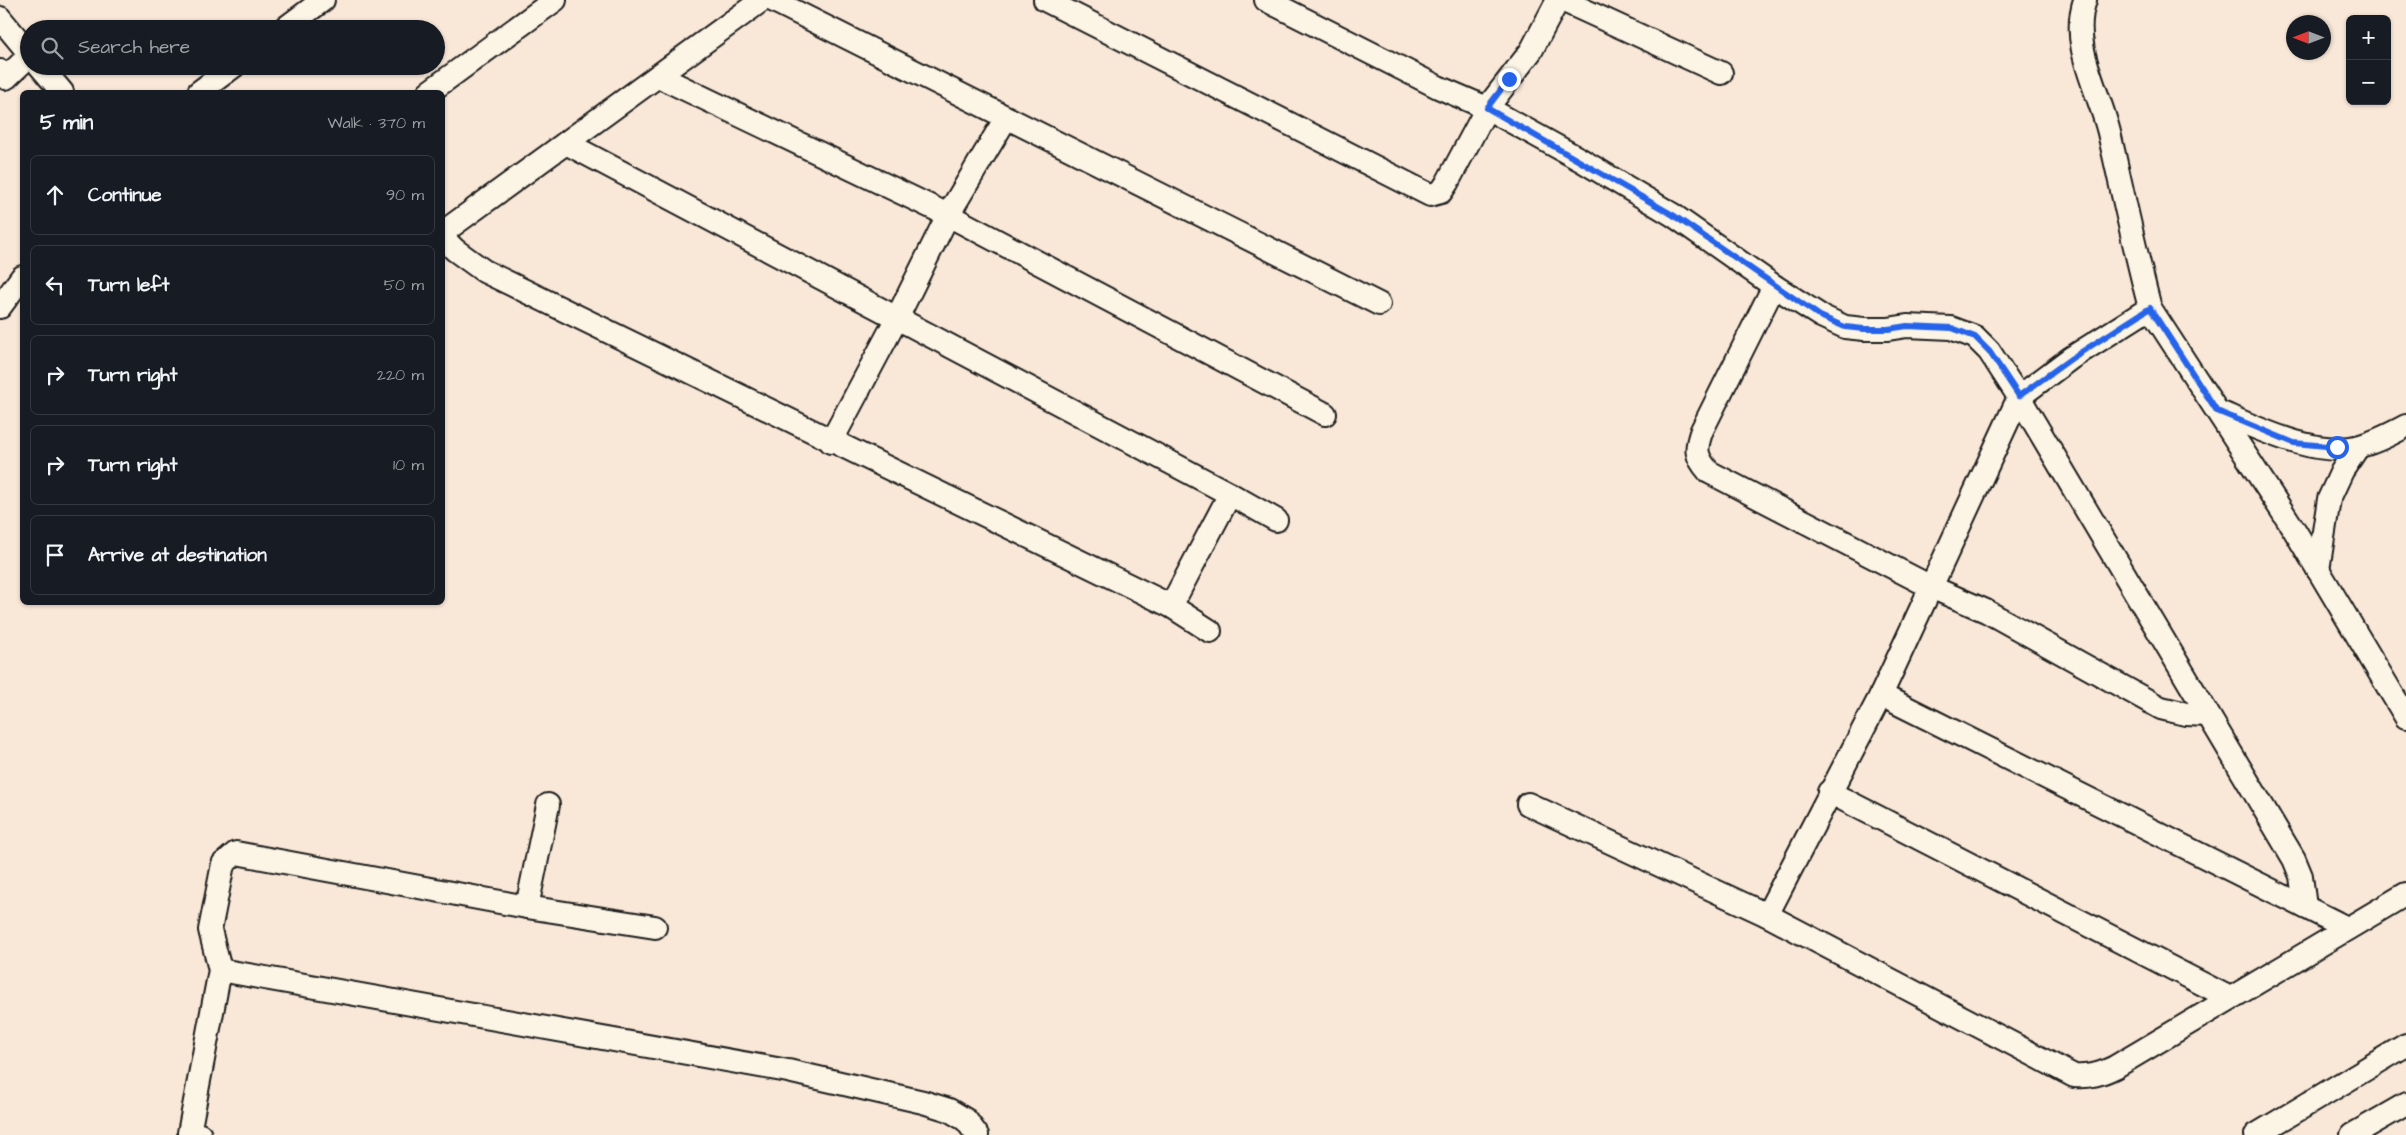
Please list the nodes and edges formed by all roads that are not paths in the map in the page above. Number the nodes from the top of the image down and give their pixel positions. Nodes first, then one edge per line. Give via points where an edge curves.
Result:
1 (323, 0) edge
2 (554, 0) edge
3 (762, 0) edge
4 (772, 0) edge
5 (1045, 0) edge
6 (1266, 0) edge
7 (1558, 0) edge
8 (1562, 0) edge
9 (2085, 0) edge
10 (0, 18) edge
11 (296, 20) edge
12 (20, 43) edge
13 (20, 63) edge
14 (0, 71) edge
15 (1720, 73) dead end
16 (48, 75) edge
17 (222, 75) edge
18 (658, 76) junction
19 (60, 90) edge
20 (202, 90) edge
21 (433, 90) edge
22 (1487, 108) junction
23 (1006, 118) junction
24 (566, 143) junction
25 (948, 215) junction
26 (445, 231) edge
27 (445, 240) edge
28 (20, 280) edge
29 (1774, 286) junction
30 (1379, 304) dead end
31 (0, 307) edge
32 (2150, 308) junction
33 (897, 318) junction
34 (2019, 396) junction
35 (2217, 411) junction
36 (1325, 414) dead end
37 (2406, 426) edge
38 (831, 442) junction
39 (2358, 447) junction
40 (1230, 494) junction
41 (1276, 520) dead end
42 (2318, 570) junction
43 (1930, 587) junction
44 (1171, 606) junction
45 (1210, 631) dead end
46 (1881, 695) junction
47 (2208, 715) junction
48 (2406, 717) edge
49 (1829, 792) junction
50 (548, 804) dead end
51 (1528, 804) dead end
52 (2406, 894) edge
53 (527, 907) junction
54 (2305, 907) junction
55 (1768, 915) junction
56 (655, 926) dead end
57 (2347, 928) junction
58 (220, 970) junction
59 (2230, 998) junction
60 (2406, 1045) edge
61 (2406, 1104) edge
62 (192, 1134) edge
63 (977, 1135) edge
64 (2256, 1135) edge
65 (2352, 1135) edge

1 - 11 street
2 - 21 street
3 - 18 street
4 - 23 street
5 - 22 street via 1430,196 1441,192 1447,183
6 - 22 street via 1438,87
7 - 22 street via 1531,51
8 - 15 street
9 - 32 street via 2081,36 2086,68 2099,97 2110,136
10 - 12 street
13 - 14 street via 6,78
16 - 19 street
17 - 20 street
18 - 24 street
18 - 25 street
22 - 29 street via 1673,215
23 - 25 street
23 - 30 street
24 - 26 street
24 - 33 street
25 - 33 street
25 - 36 street
27 - 38 street via 484,271
28 - 31 street
29 - 34 street via 1820,316 1845,327 1952,328 1975,337 1989,351
29 - 43 street via 1702,430 1696,447 1701,462 1709,472
32 - 34 street
32 - 35 street
33 - 38 street
33 - 40 street
34 - 43 street
34 - 47 street
35 - 39 street via 2294,443
35 - 42 street
37 - 39 street
38 - 44 street
39 - 42 street via 2329,499
40 - 41 street
40 - 44 street
42 - 48 street
43 - 46 street
43 - 47 street via 1986,611 2161,708
44 - 45 street
46 - 49 street
46 - 54 street
47 - 54 street via 2294,859 2302,876
49 - 55 street
49 - 59 street
50 - 53 street
51 - 55 street
52 - 57 street
53 - 56 street
53 - 58 street via 236,853 223,864 210,930
54 - 57 street
55 - 59 street via 2074,1076 2102,1074
57 - 59 street
58 - 62 street
58 - 63 street via 788,1070 948,1110 966,1120
60 - 64 street
61 - 65 street

